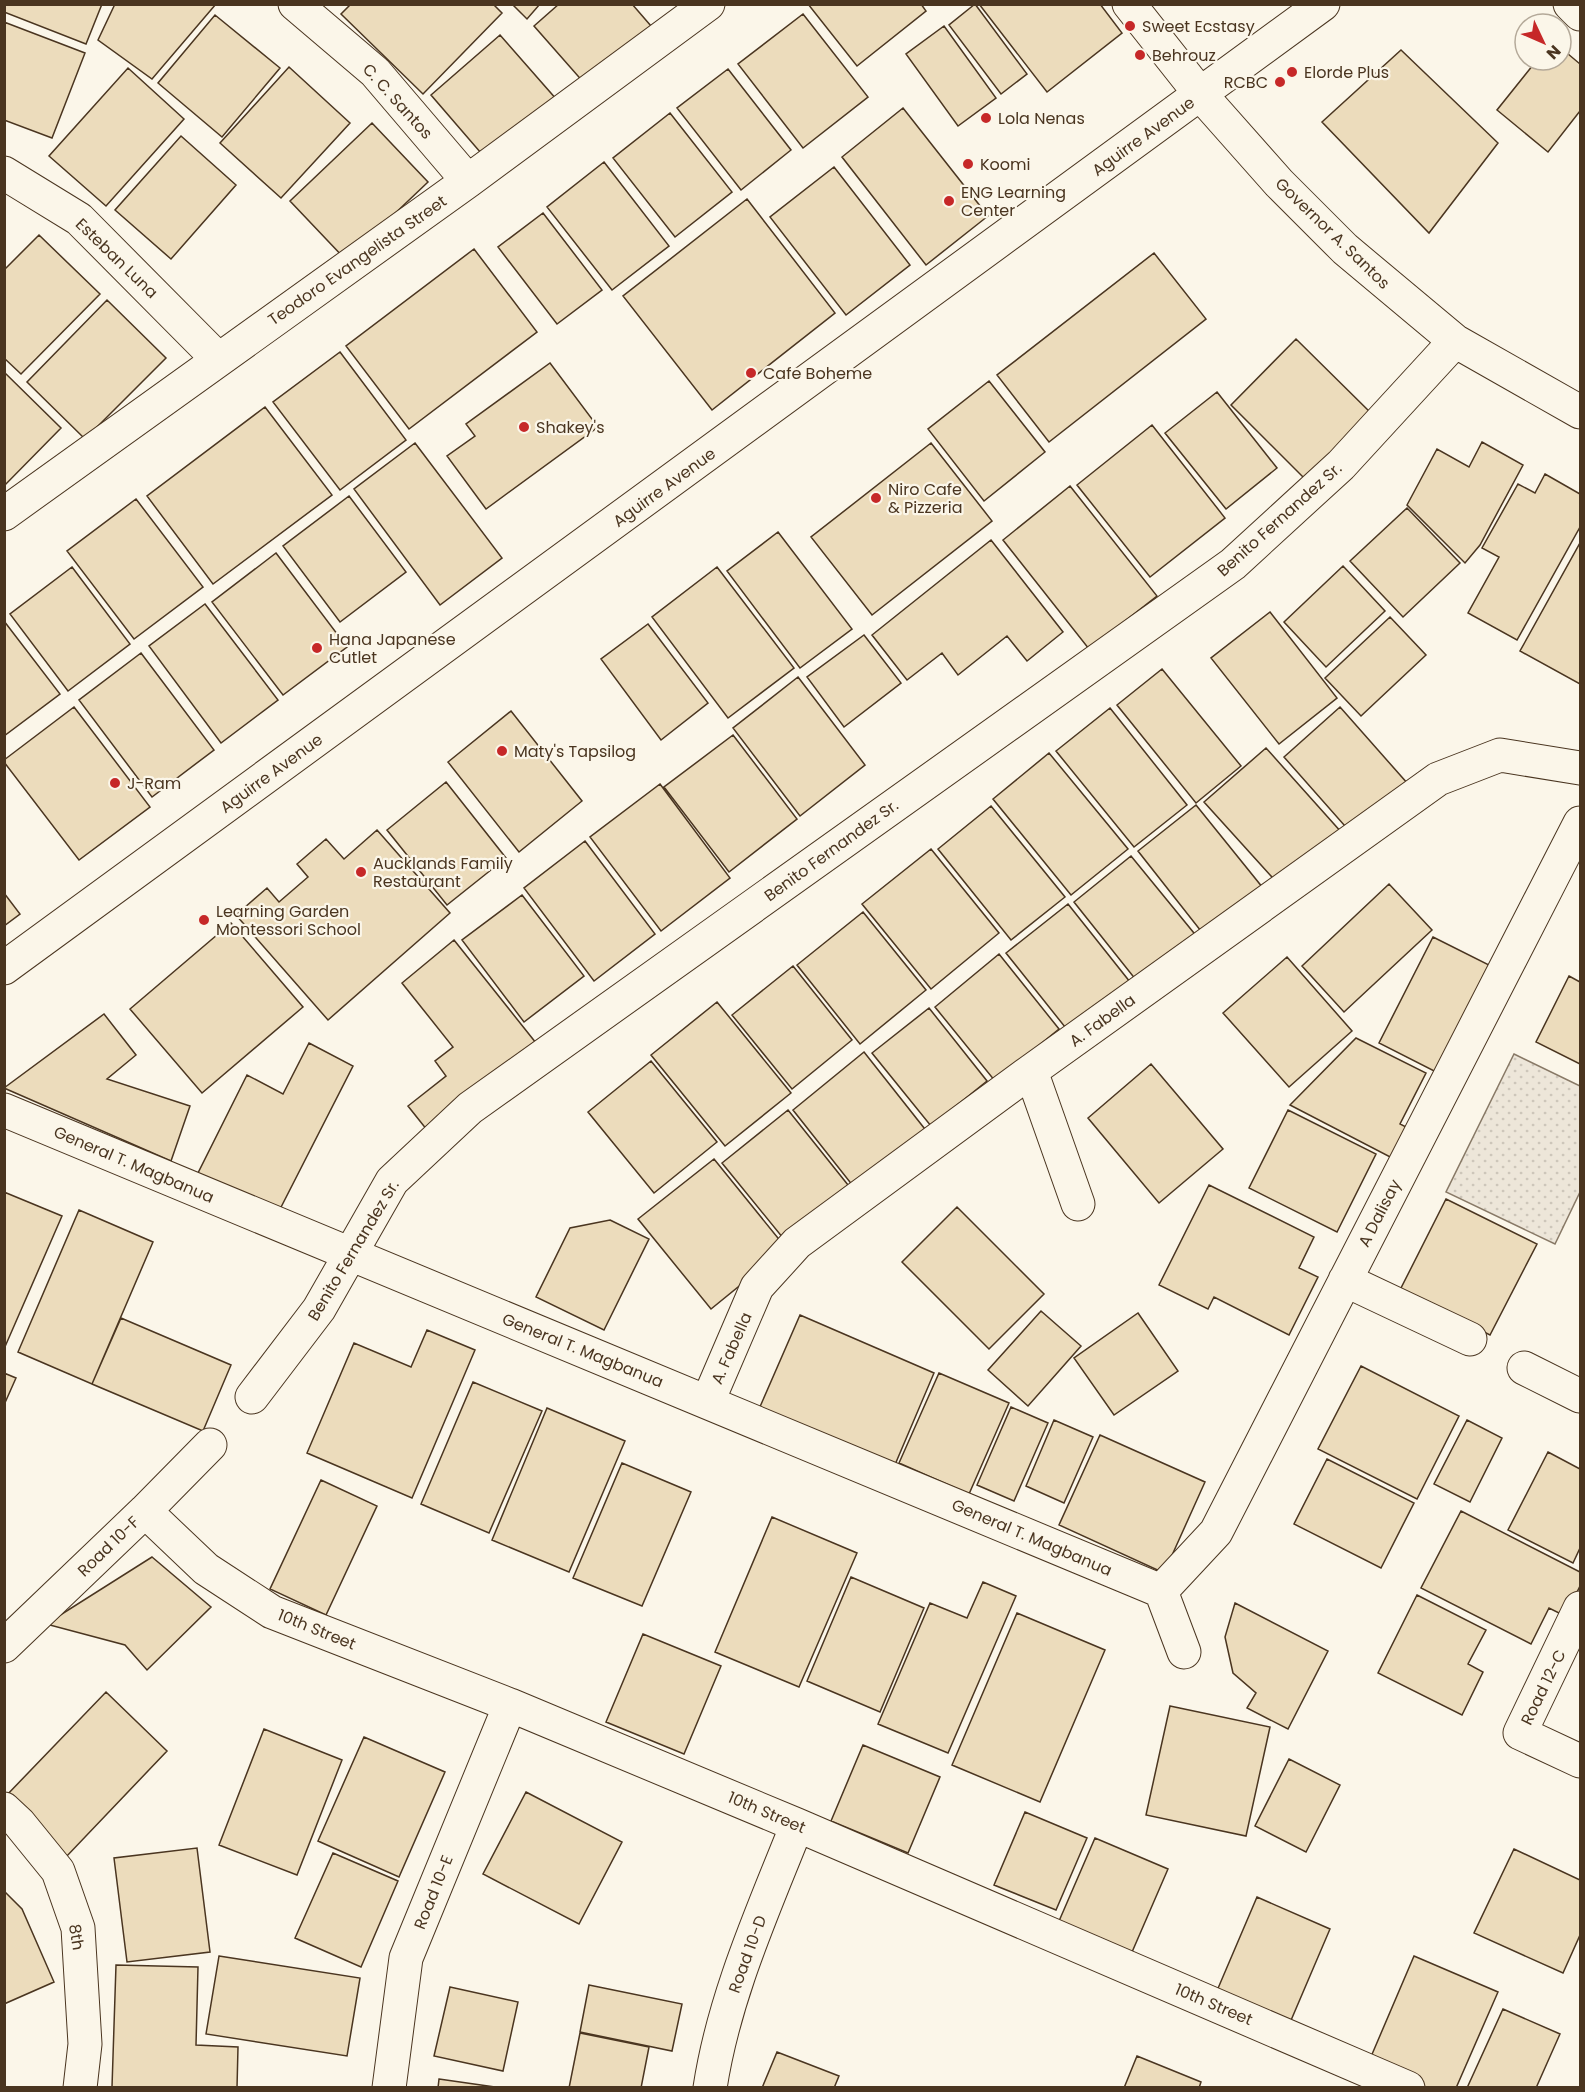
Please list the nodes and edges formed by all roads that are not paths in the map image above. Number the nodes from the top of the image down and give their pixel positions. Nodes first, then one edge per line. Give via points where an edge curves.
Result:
1 (295, 4) edge
2 (708, 4) edge
3 (1129, 4) edge
4 (1323, 4) edge
5 (1570, 4) edge
6 (1581, 14) edge
7 (1201, 95) junction
8 (4, 173) edge
9 (468, 181) junction
10 (1455, 341) junction
11 (218, 359) junction
12 (1581, 412) edge
13 (4, 514) edge
14 (1581, 768) edge
15 (1581, 823) edge
16 (4, 968) edge
17 (1031, 1071) junction
18 (4, 1110) edge
19 (1078, 1204) dead end
20 (352, 1255) junction
21 (1345, 1280) junction
22 (1470, 1339) dead end
23 (1524, 1368) dead end
24 (1581, 1396) edge
25 (252, 1397) dead end
26 (708, 1401) junction
27 (210, 1445) dead end
28 (145, 1511) junction
29 (1161, 1591) junction
30 (1581, 1608) edge
31 (4, 1646) edge
32 (1184, 1652) dead end
33 (510, 1705) junction
34 (1581, 1761) edge
35 (4, 1809) edge
36 (797, 1825) junction
37 (80, 2088) edge
38 (389, 2088) edge
39 (710, 2088) edge
40 (1408, 2088) edge

1 - 9 street, C. C. Santos via 375,72
2 - 9 street, Teodoro Evangelista Street
3 - 7 street, Governor A. Santos
4 - 7 street, Aguirre Avenue
5 - 6 street
7 - 10 street, Governor A. Santos via 1279,183 1345,249
7 - 16 street, Aguirre Avenue
8 - 11 street, Esteban Luna via 79,219
9 - 11 street, Teodoro Evangelista Street
10 - 12 street, Governor A. Santos
10 - 20 street, Benito Fernandez Sr. via 1341,465 1233,564 470,1108 392,1181
11 - 13 street, Teodoro Evangelista Street
14 - 17 street, A. Fabella via 1500,755 1438,779
15 - 21 street, A Dalisay
17 - 19 street
17 - 26 street, A. Fabella via 797,1244 757,1287
18 - 20 street, General T. Magbanua
20 - 25 street, Benito Fernandez Sr. via 319,1309
20 - 26 street, General T. Magbanua
21 - 22 street
21 - 29 street, A Dalisay via 1216,1532
23 - 24 street
26 - 29 street, General T. Magbanua
27 - 28 street, Road 10-F
28 - 31 street, Road 10-F
28 - 33 street, 10th Street via 206,1569 272,1612
29 - 32 street
30 - 34 street, Road 12-C via 1520,1732
33 - 36 street, 10th Street
33 - 38 street, Road 10-E via 406,1958
35 - 37 street, 8th via 58,1871 78,1928 85,2044
36 - 39 street, Road 10-D via 736,1978
36 - 40 street, 10th Street

